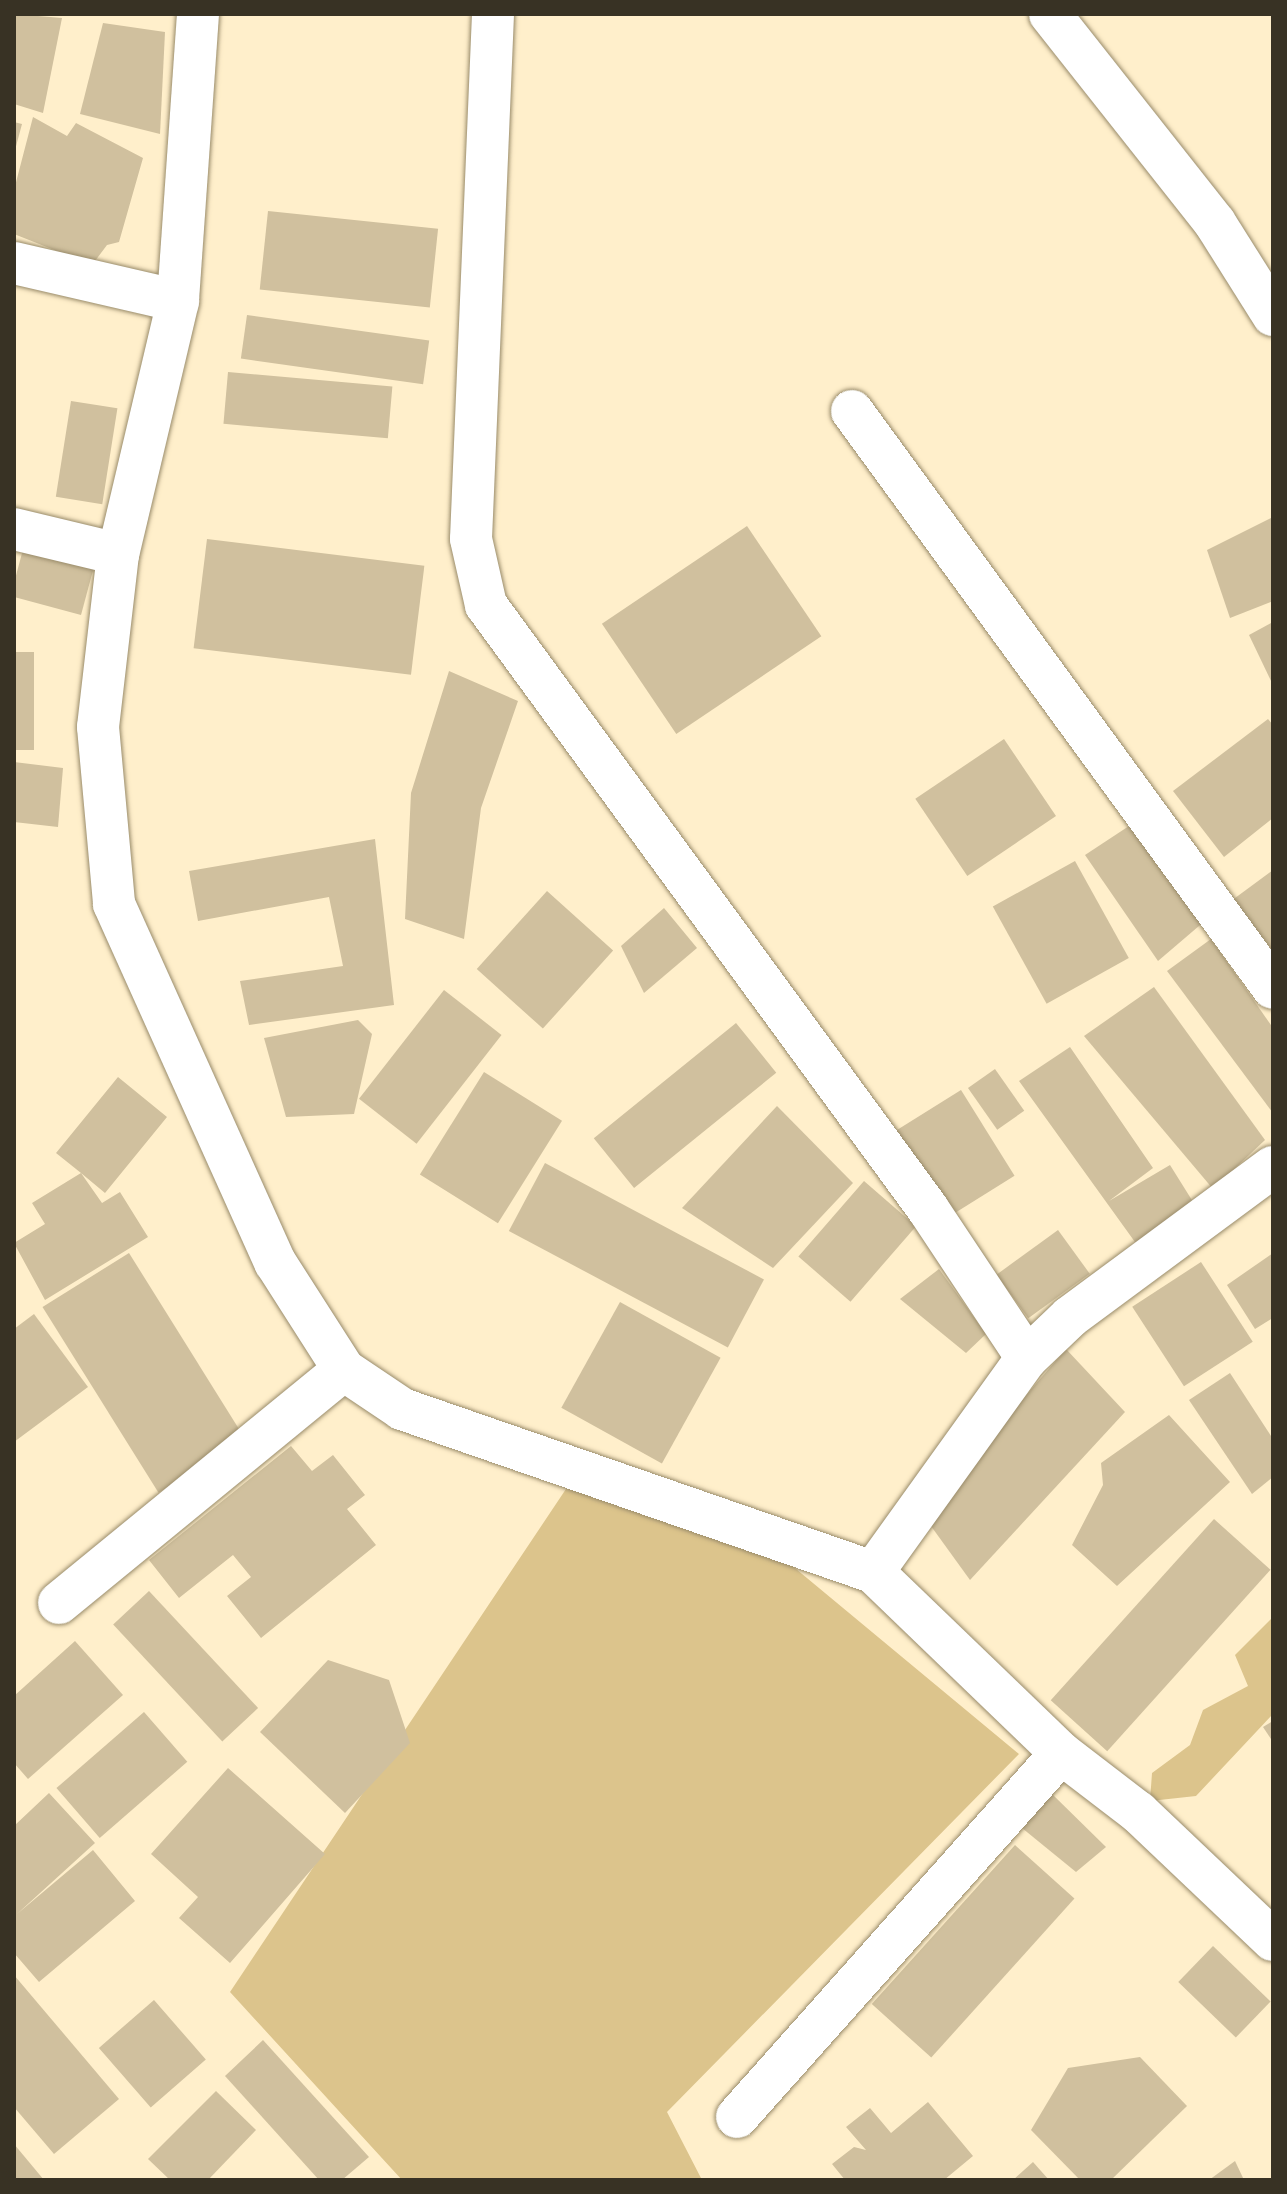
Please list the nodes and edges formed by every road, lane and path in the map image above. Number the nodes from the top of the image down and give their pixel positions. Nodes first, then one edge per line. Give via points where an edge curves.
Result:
1 (198, 14) edge
2 (493, 14) edge
3 (1050, 14) edge
4 (14, 263) edge
5 (178, 301) junction
6 (1273, 315) edge
7 (852, 411) dead end
8 (14, 529) edge
9 (118, 554) junction
10 (1273, 988) edge
11 (1273, 1167) edge
12 (1027, 1358) junction
13 (344, 1370) junction
14 (873, 1572) junction
15 (59, 1603) dead end
16 (1061, 1753) junction
17 (1273, 1940) edge
18 (737, 2117) dead end

1 - 5 street
2 - 12 street via 471,539 486,605 928,1209
3 - 6 street via 1215,223
4 - 5 street
5 - 9 street
7 - 10 street
8 - 9 street
9 - 13 street via 98,727 114,904 275,1262
11 - 12 street via 1070,1317
12 - 14 street
13 - 14 street via 402,1409
13 - 15 street
14 - 16 street
16 - 17 street via 1138,1812
16 - 18 street

